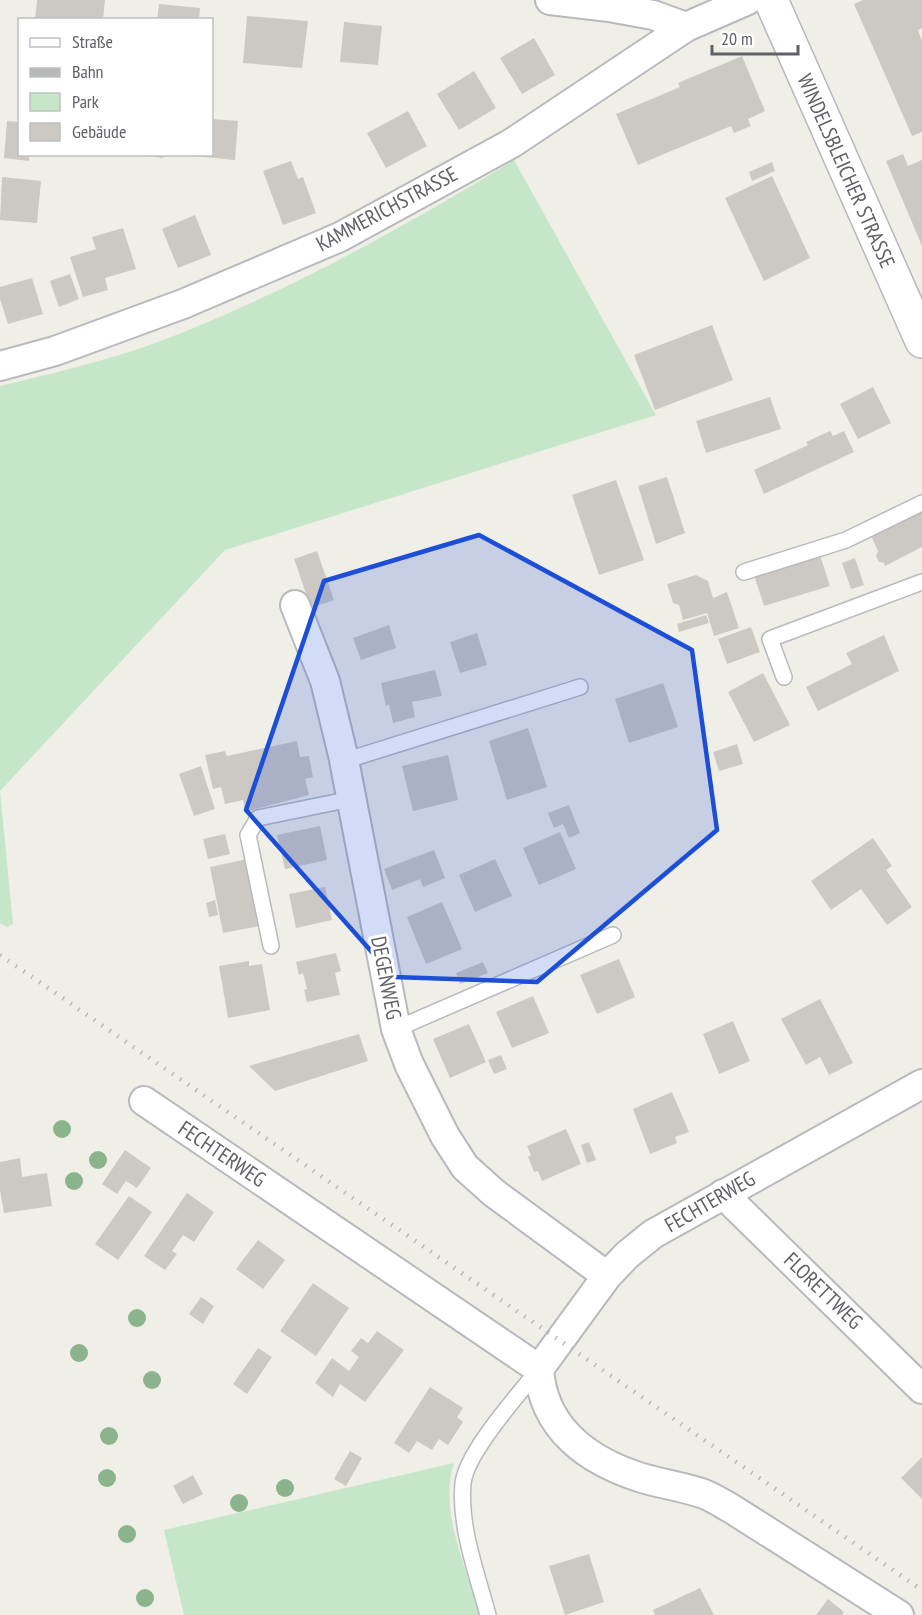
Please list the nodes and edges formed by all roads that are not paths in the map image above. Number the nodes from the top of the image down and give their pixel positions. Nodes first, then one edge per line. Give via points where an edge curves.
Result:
1 (550, 0) edge
2 (748, 0) edge
3 (771, 0) edge
4 (686, 27) junction
5 (920, 330) edge
6 (0, 366) edge
7 (922, 503) edge
8 (744, 572) dead end
9 (922, 582) edge
10 (295, 605) dead end
11 (784, 677) dead end
12 (580, 687) dead end
13 (344, 761) junction
14 (351, 799) junction
15 (613, 935) dead end
16 (272, 946) dead end
17 (396, 1029) junction
18 (922, 1084) edge
19 (144, 1101) dead end
20 (723, 1194) junction
21 (607, 1276) junction
22 (539, 1369) junction
23 (922, 1389) edge
24 (488, 1615) edge
25 (899, 1615) edge

1 - 4 street via 653,15
2 - 4 street, KAMMERICHSTRASSE
3 - 5 main road, WINDELSBLEICHER STRASSE
4 - 6 street, KAMMERICHSTRASSE via 512,143 340,237 183,304 55,351
7 - 8 lane via 846,540
9 - 11 lane via 770,639
10 - 13 street, DEGENWEG via 325,681
12 - 13 lane
13 - 14 street, DEGENWEG
14 - 16 lane via 258,818 248,835
14 - 17 street, DEGENWEG
15 - 17 lane
17 - 21 street, DEGENWEG via 414,1075 465,1167
18 - 20 street, FECHTERWEG
19 - 22 street, FECHTERWEG
20 - 21 street, FECHTERWEG via 653,1234
20 - 23 street, FLORETTWEG
21 - 22 street, FECHTERWEG
22 - 24 lane via 478,1447 462,1482 463,1519
22 - 25 street via 540,1388 547,1406 566,1435 593,1458 640,1477 705,1494

